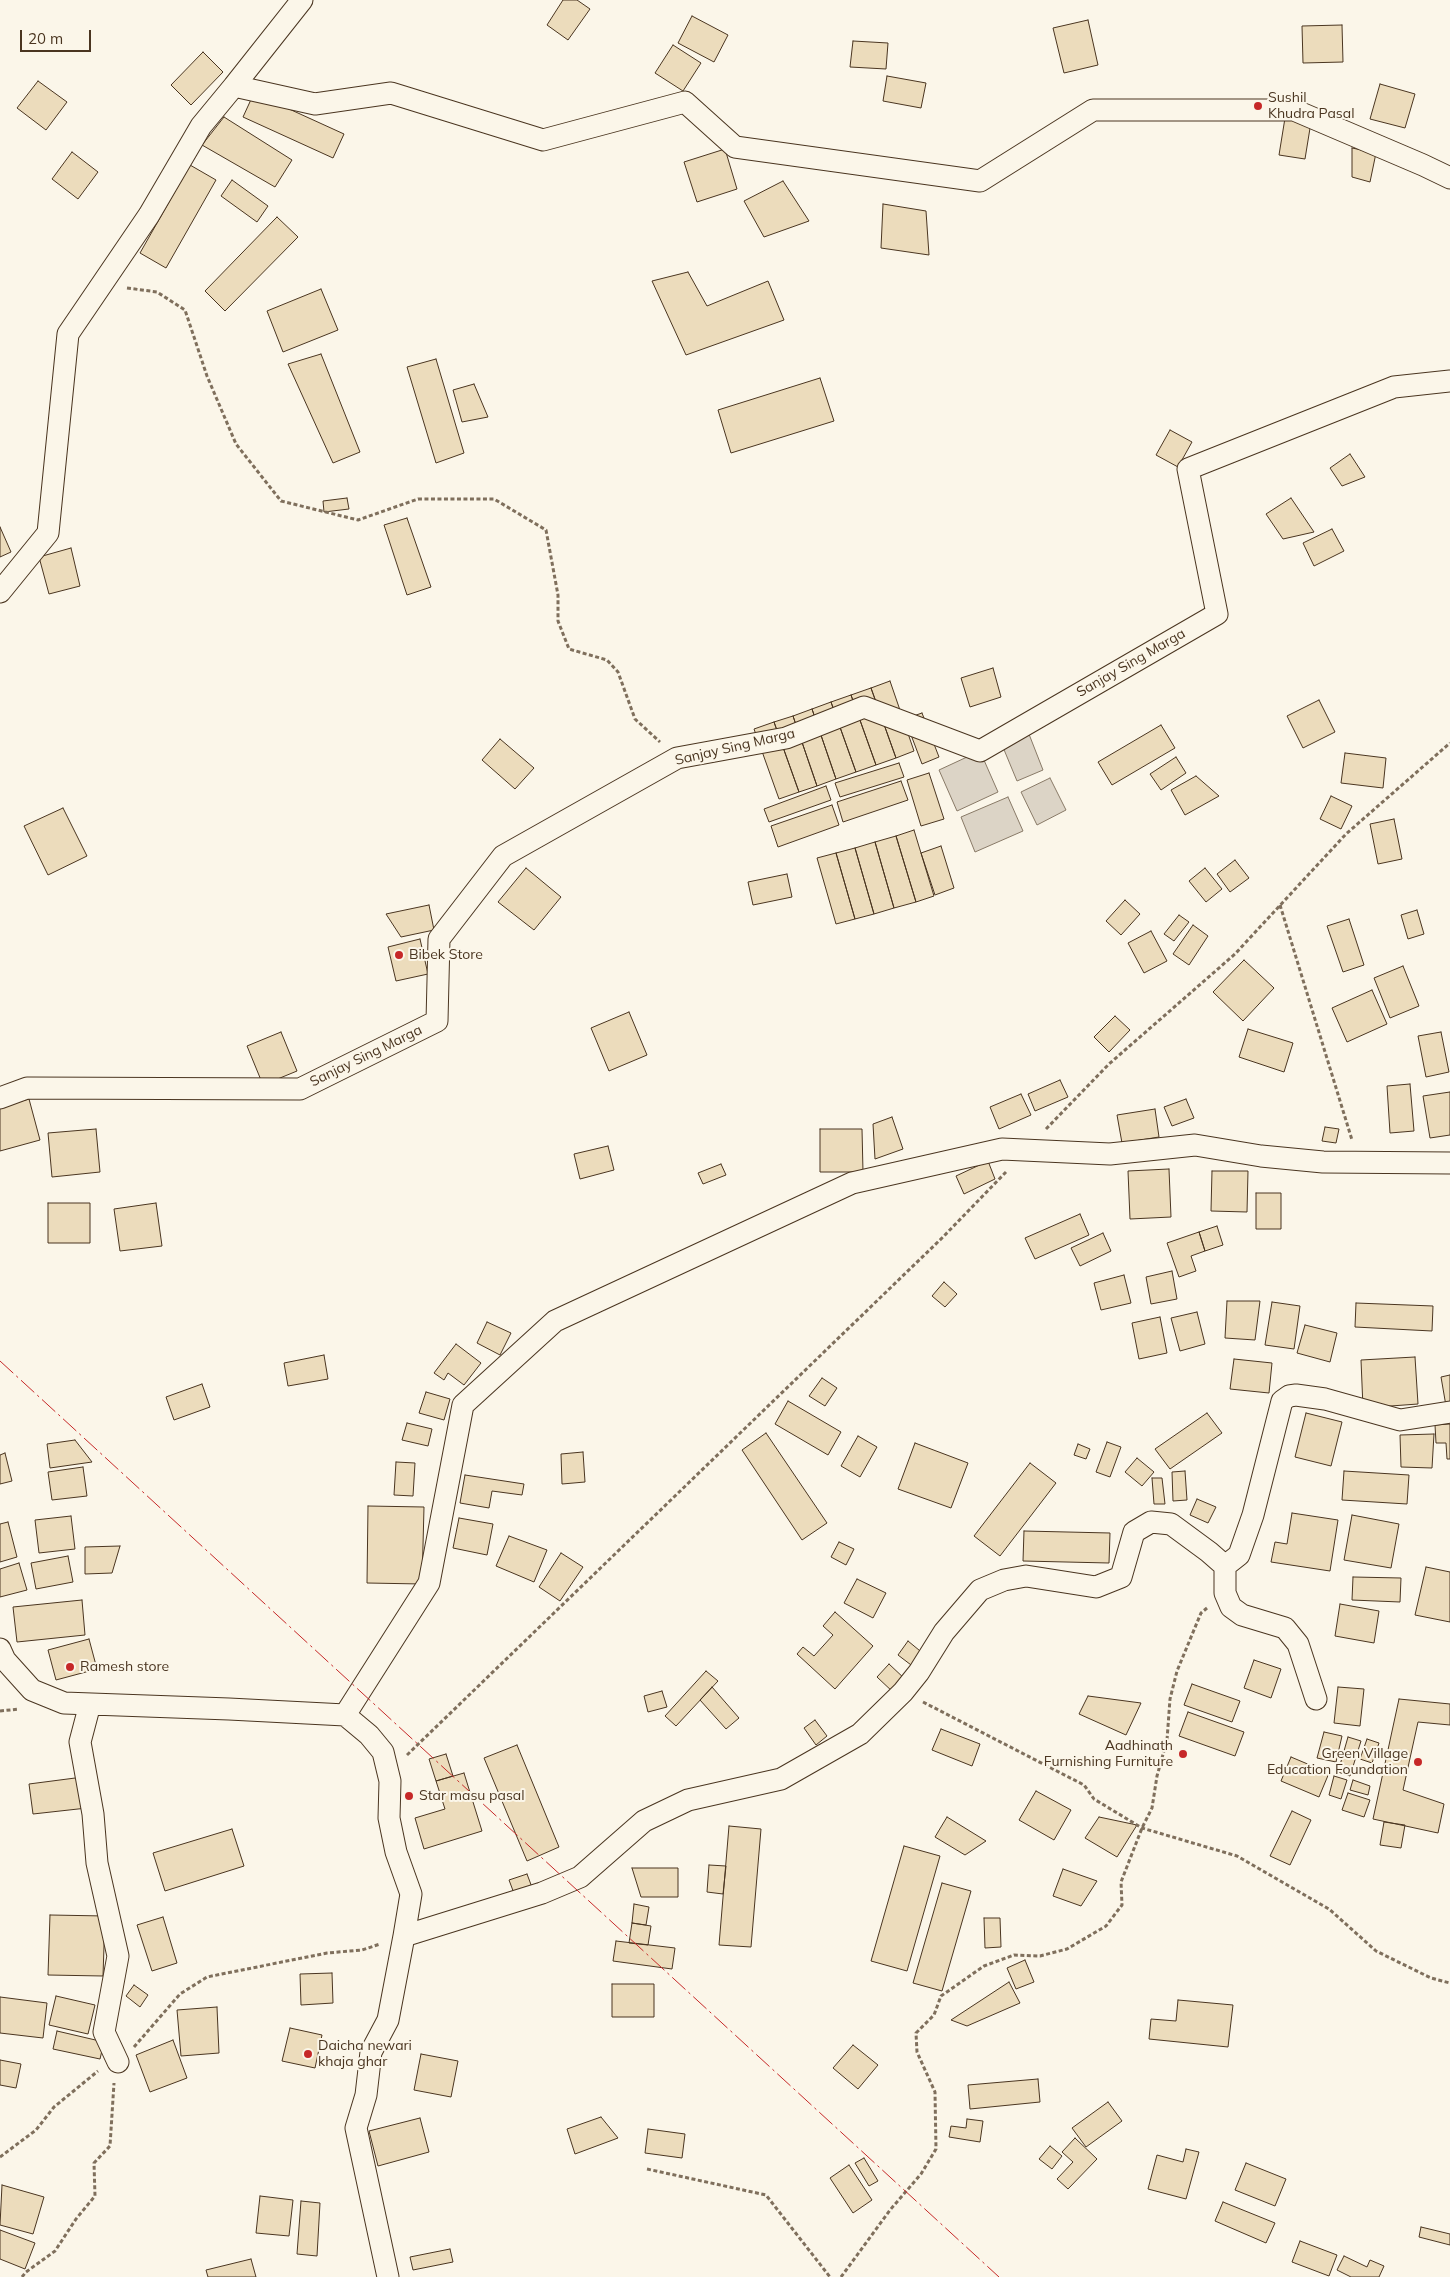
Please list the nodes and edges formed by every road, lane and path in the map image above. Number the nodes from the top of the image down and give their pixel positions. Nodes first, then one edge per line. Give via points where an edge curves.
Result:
1 (302, 0) edge
2 (234, 86) junction
3 (1450, 178) edge
4 (101, 286) junction
5 (1450, 381) edge
6 (0, 592) edge
7 (1450, 743) edge
8 (677, 758) junction
9 (1280, 905) junction
10 (0, 1098) edge
11 (1025, 1151) junction
12 (1359, 1162) junction
13 (1450, 1163) edge
14 (1450, 1412) edge
15 (1225, 1566) junction
16 (1225, 1593) junction
17 (0, 1649) edge
18 (903, 1692) junction
19 (1316, 1699) dead end
20 (90, 1704) junction
21 (344, 1716) junction
22 (388, 1774) junction
23 (1142, 1828) junction
24 (404, 1936) junction
25 (1450, 1983) edge
26 (118, 2062) junction
27 (0, 2157) edge
28 (647, 2169) dead end
29 (22, 2277) edge
30 (388, 2277) edge
31 (830, 2277) edge
32 (841, 2277) edge

1 - 2 street
2 - 3 street via 314,104 391,93 543,140 685,102 735,147 980,181 1094,110 1294,110
2 - 4 street via 201,126 149,215
4 - 6 street via 68,334 48,533
4 - 8 path via 157,292 185,310 207,376 236,444 281,501 358,520 418,499 494,500 546,530 558,595 558,622 569,649 607,660 618,672 635,719
5 - 8 street, Sanjay Sing Marga via 1394,387 1188,469 1217,614 980,751 864,707 786,738
7 - 9 path via 1346,834
8 - 10 street, Sanjay Sing Marga via 503,856 439,940 437,1021 300,1089 27,1088
9 - 11 path via 1235,954 1109,1064
9 - 12 path
11 - 12 street via 1110,1154 1195,1145 1261,1156
11 - 21 street via 1002,1149 852,1183 555,1321 463,1405 429,1583
11 - 22 path via 943,1237
12 - 13 street
14 - 15 street via 1400,1420 1325,1399 1296,1395 1282,1401 1239,1555
15 - 16 street
15 - 18 street via 1171,1524 1151,1522 1134,1532 1121,1577 1096,1587 1026,1576 1004,1580 980,1590 944,1632
16 - 19 street via 1231,1607 1242,1616 1285,1628 1298,1644
16 - 23 path via 1201,1613 1187,1642 1170,1699 1167,1740 1152,1808
17 - 20 street via 32,1690 64,1703
18 - 23 path via 1084,1785 1094,1800
18 - 24 street via 860,1734 781,1779 688,1800 644,1821 580,1877 542,1893
20 - 21 street via 229,1708
20 - 26 street via 80,1742 93,1814 97,1863 118,1956 104,2032
21 - 22 street via 369,1735 384,1752
22 - 24 street via 389,1818 396,1852 411,1894
23 - 25 path via 1237,1856 1329,1909 1376,1951 1431,1978
23 - 32 path via 1121,1882 1122,1905 1106,1926 1067,1949 1040,1956 1014,1955 984,1966 941,1996 934,2015 916,2034 917,2052 935,2092 936,2149
24 - 26 path via 362,1950 327,1952 207,1977 180,1994 139,2043
24 - 30 street via 388,2020 371,2052 366,2095 356,2128
26 - 27 path via 101,2069 54,2107 36,2130
26 - 29 path via 113,2087 110,2146 94,2163 95,2196 56,2251
28 - 31 path via 766,2195

